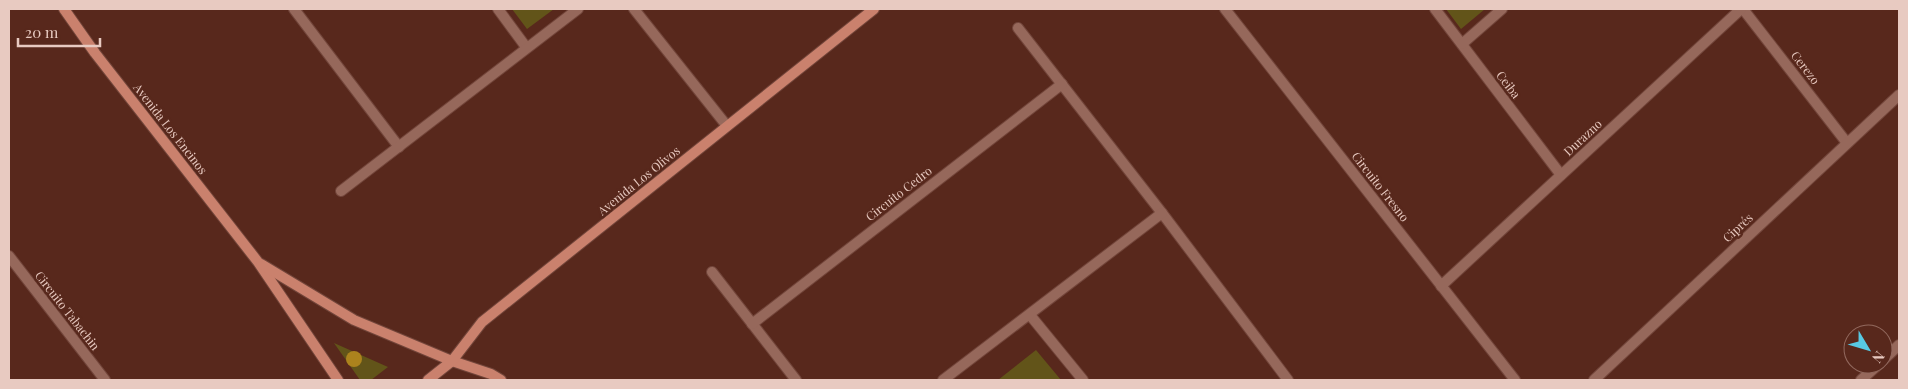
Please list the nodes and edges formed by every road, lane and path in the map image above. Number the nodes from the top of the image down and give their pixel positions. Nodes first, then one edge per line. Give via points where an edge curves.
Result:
1 (64, 9) edge
2 (294, 9) edge
3 (498, 9) edge
4 (578, 9) edge
5 (634, 9) edge
6 (874, 9) edge
7 (1225, 9) edge
8 (1435, 9) edge
9 (1502, 9) edge
10 (1742, 9) edge
11 (1018, 28) dead end
12 (1462, 44) junction
13 (526, 47) junction
14 (1062, 84) junction
15 (1899, 94) edge
16 (727, 126) junction
17 (1847, 143) junction
18 (399, 147) junction
19 (1561, 175) junction
20 (340, 191) dead end
21 (1162, 213) junction
22 (9, 256) edge
23 (258, 262) junction
24 (712, 272) dead end
25 (1441, 286) junction
26 (1030, 315) junction
27 (752, 324) junction
28 (452, 361) junction
29 (105, 380) edge
30 (338, 380) edge
31 (428, 380) edge
32 (501, 380) edge
33 (796, 380) edge
34 (943, 380) edge
35 (1083, 380) edge
36 (1288, 380) edge
37 (1515, 380) edge
38 (1594, 380) edge

1 - 23 street, Avenida Los Encinos
2 - 18 street
3 - 13 street
4 - 13 street
5 - 16 street
6 - 16 street, Avenida Los Olivos
7 - 25 street, Circuito Fresno
8 - 12 street, Ceiba
9 - 12 street
10 - 17 street, Cerezo
10 - 19 street, Durazno
11 - 14 street
12 - 19 street, Ceiba
13 - 18 street
14 - 21 street
14 - 27 street, Circuito Cedro
15 - 17 street, Ciprés
16 - 28 street, Avenida Los Olivos via 482,322
17 - 38 street, Ciprés
18 - 20 street
19 - 25 street, Durazno
21 - 26 street
21 - 36 street
22 - 29 street, Circuito Tabachin
23 - 28 street, Avenida Los Encinos via 354,320
23 - 30 street, Avenida Los Encinos
24 - 27 street
25 - 37 street, Circuito Fresno
26 - 34 street
26 - 35 street
27 - 33 street
28 - 31 street, Avenida Los Olivos
28 - 32 street, Avenida Los Encinos

